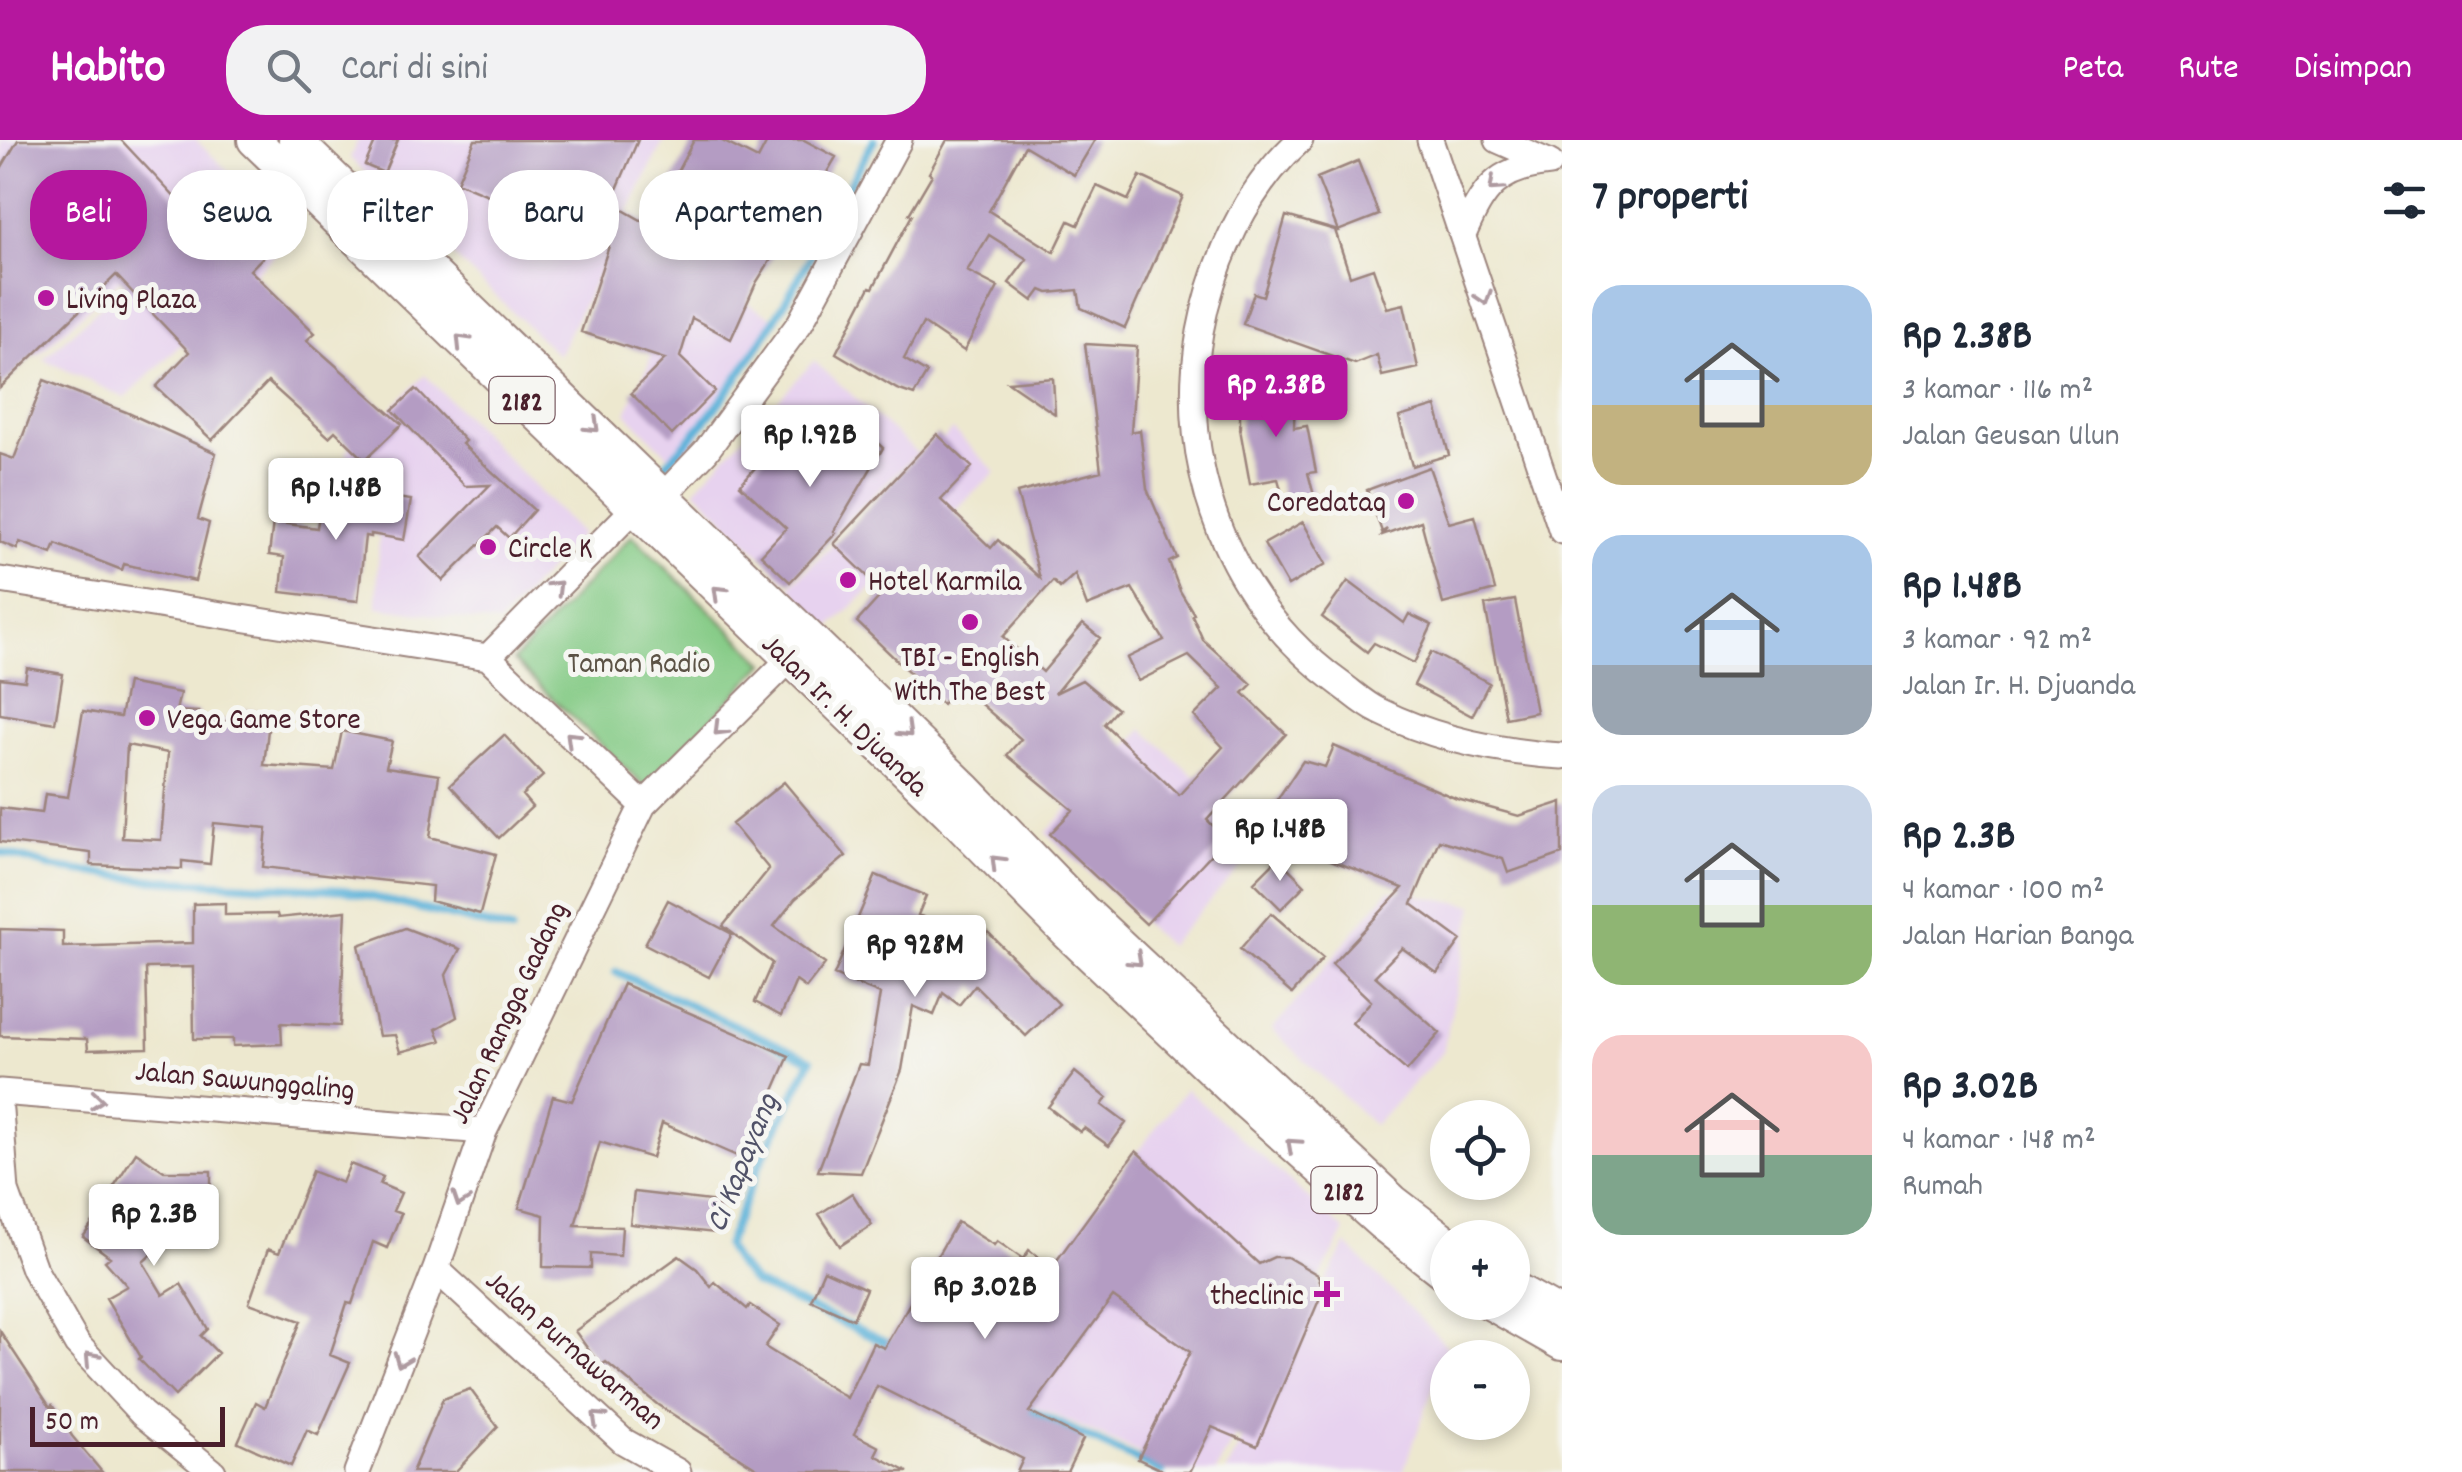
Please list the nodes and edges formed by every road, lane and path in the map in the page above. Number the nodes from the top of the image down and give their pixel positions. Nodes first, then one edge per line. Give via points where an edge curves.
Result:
1 (254, 140) edge
2 (295, 140) edge
3 (899, 140) edge
4 (1300, 140) edge
5 (1430, 140) edge
6 (1498, 140) edge
7 (1556, 166) edge
8 (1463, 235) junction
9 (664, 494) junction
10 (633, 510) junction
11 (1562, 532) edge
12 (0, 580) edge
13 (800, 650) junction
14 (488, 657) junction
15 (1562, 738) edge
16 (1531, 754) junction
17 (1562, 756) edge
18 (642, 805) junction
19 (1253, 1090) junction
20 (0, 1092) edge
21 (0, 1111) edge
22 (484, 1131) junction
23 (1430, 1229) edge
24 (1430, 1262) edge
25 (436, 1269) junction
26 (1530, 1297) edge
27 (1562, 1315) edge
28 (1520, 1320) edge
29 (1562, 1344) edge
30 (213, 1472) edge
31 (358, 1472) edge
32 (678, 1472) edge

10 -> 1 main road, Jalan Ir. H. Djuanda / 2182
2 -> 9 main road, Jalan Ir. H. Djuanda / 2182
3 - 9 street via 800,324 706,451
4 - 16 street via 1240,216 1208,291 1193,372 1196,453 1218,531 1257,602 1311,663 1363,701 1451,741
5 - 8 street
6 - 7 street
7 -> 8 street via 1520,166 1497,180
8 -> 11 street
9 - 13 main road, Jalan Ir. H. Djuanda / 2182
13 -> 10 main road, Jalan Ir. H. Djuanda / 2182
14 -> 10 street
12 - 14 street
13 -> 18 street, Jalan Rangga Gadang
13 - 19 main road, Jalan Ir. H. Djuanda / 2182 via 968,790
18 -> 14 street
15 - 16 street
16 - 17 street
18 - 22 street, Jalan Rangga Gadang
19 - 23 main road, Jalan Ir. H. Djuanda / 2182
24 -> 19 main road, Jalan Ir. H. Djuanda / 2182 via 1382,1224
20 -> 22 street, Jalan Sawunggaling
30 -> 21 street via 142,1414 77,1344 34,1269 6,1191
22 -> 25 street, Jalan Rangga Gadang
25 -> 31 street, Jalan Rangga Gadang
32 -> 25 street, Jalan Purnawarman via 624,1442
26 - 27 main road
28 - 29 main road

